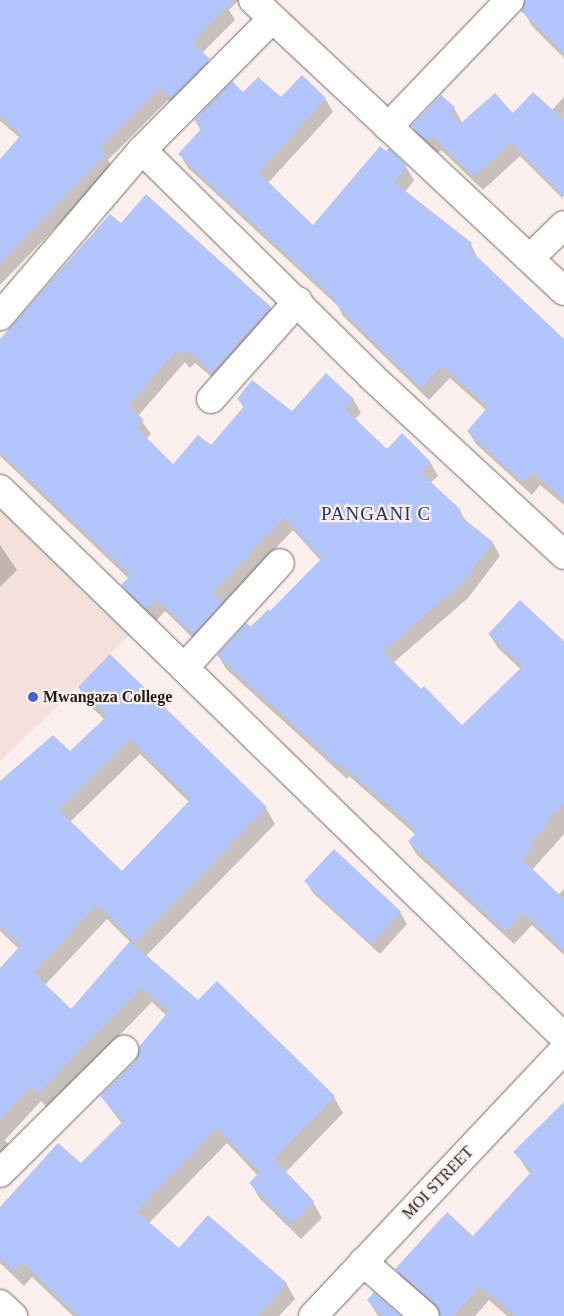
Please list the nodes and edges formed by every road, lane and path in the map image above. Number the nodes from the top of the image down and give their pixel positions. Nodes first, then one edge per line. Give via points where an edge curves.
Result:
1 (253, 0) edge
2 (510, 0) edge
3 (272, 19) junction
4 (388, 127) junction
5 (142, 150) junction
6 (564, 225) edge
7 (530, 258) junction
8 (564, 291) edge
9 (298, 301) junction
10 (0, 316) edge
11 (211, 399) dead end
12 (0, 489) edge
13 (564, 555) edge
14 (280, 563) dead end
15 (184, 668) junction
16 (564, 1037) edge
17 (124, 1050) dead end
18 (564, 1050) edge
19 (0, 1173) edge
20 (363, 1262) junction
21 (0, 1304) edge
22 (13, 1316) edge
23 (314, 1316) edge
24 (425, 1316) edge

1 - 3 street
2 - 4 street
3 - 4 street
3 - 5 street
4 - 7 street
5 - 9 street
5 - 10 street
6 - 7 street
7 - 8 street
9 - 11 street
9 - 13 street via 372,377
12 - 15 street
14 - 15 street
15 - 16 street
17 - 19 street
18 - 20 street, MOI STREET
20 - 23 street, MOI STREET
20 - 24 street
21 - 22 street

